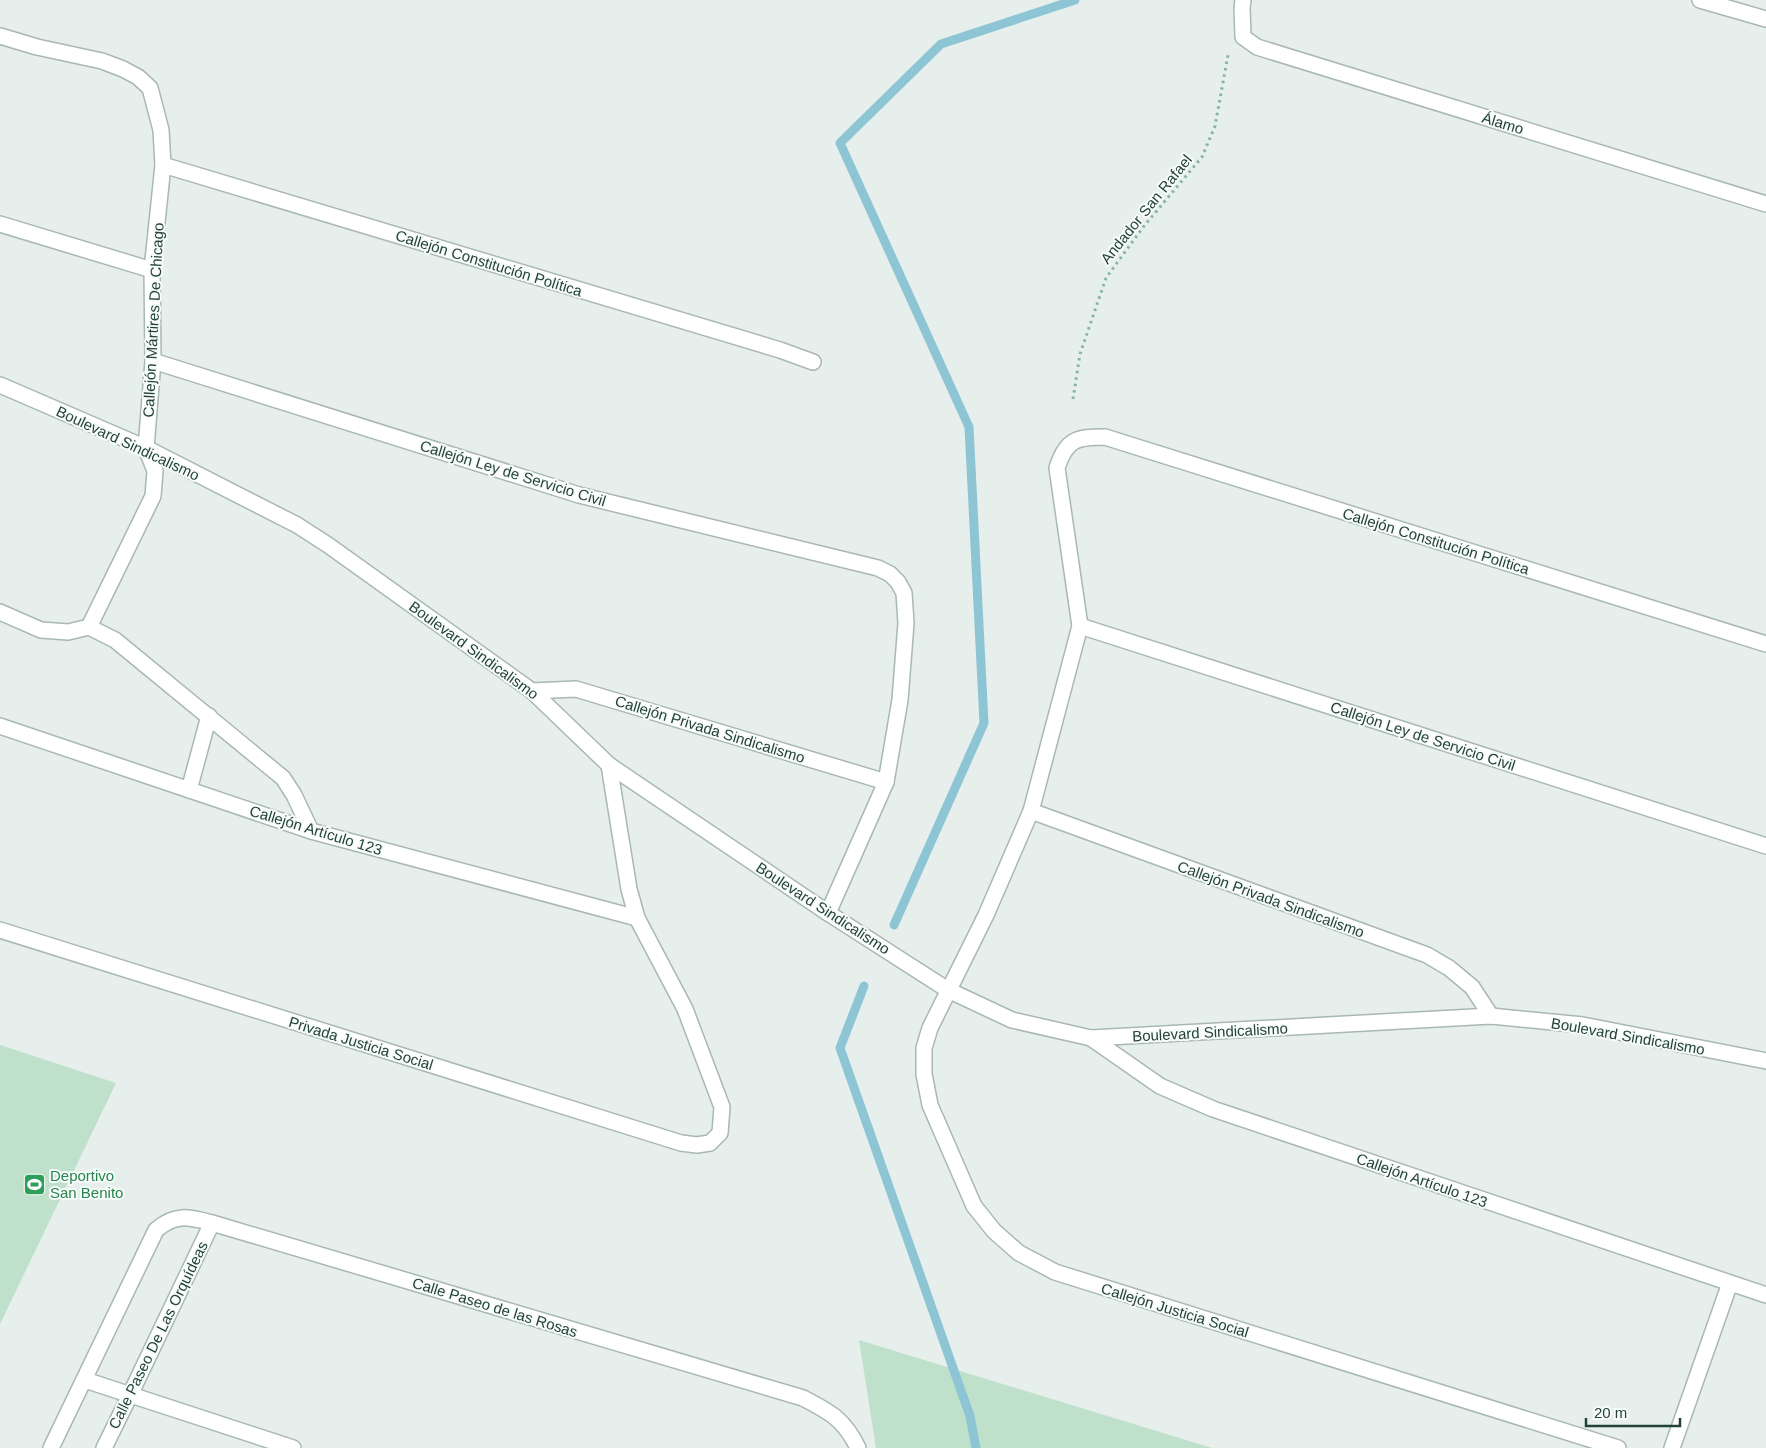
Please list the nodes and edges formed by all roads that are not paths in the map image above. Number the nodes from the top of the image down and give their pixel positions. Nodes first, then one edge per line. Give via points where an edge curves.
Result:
1 (1243, 0) edge
2 (1700, 0) edge
3 (1766, 19) edge
4 (0, 36) edge
5 (163, 165) junction
6 (1766, 204) edge
7 (0, 224) edge
8 (152, 270) junction
9 (153, 360) junction
10 (813, 362) dead end
11 (0, 385) edge
12 (146, 448) junction
13 (0, 612) edge
14 (1080, 626) junction
15 (89, 627) junction
16 (1766, 644) edge
17 (532, 691) junction
18 (209, 716) junction
19 (0, 726) edge
20 (609, 765) junction
21 (886, 782) junction
22 (189, 790) junction
23 (1031, 812) junction
24 (311, 832) junction
25 (1766, 846) edge
26 (828, 913) junction
27 (637, 918) junction
28 (0, 930) edge
29 (948, 990) junction
30 (1491, 1016) junction
31 (1091, 1038) junction
32 (1766, 1061) edge
33 (212, 1223) junction
34 (1730, 1283) junction
35 (1766, 1294) edge
36 (85, 1380) junction
37 (130, 1395) junction
38 (51, 1448) edge
39 (104, 1448) edge
40 (293, 1448) edge
41 (858, 1448) edge
42 (1618, 1448) edge
43 (1672, 1448) edge

1 - 6 street, Álamo via 1243,37 1257,47
2 - 3 street
4 - 5 street, Callejón Mártires De Chicago via 102,61 138,77 150,88 161,130
5 - 8 street, Callejón Mártires De Chicago
5 - 10 street, Callejón Constitución Política
7 - 8 street
8 - 9 street, Callejón Mártires De Chicago
9 - 12 street, Callejón Mártires De Chicago
9 - 21 street, Callejón Ley de Servicio Civil via 580,495 878,568 890,574 904,593 906,608 900,700
11 - 12 street, Boulevard Sindicalismo
12 - 15 street, Callejón Mártires De Chicago via 155,471 153,496
12 - 17 street, Boulevard Sindicalismo via 328,545
13 - 15 street via 42,630 68,632
14 - 16 street, Callejón Constitución Política via 1057,468 1069,445 1083,437 1105,437
14 - 23 street, Callejón Justicia Social
14 - 25 street, Callejón Ley de Servicio Civil
15 - 18 street via 115,640
17 - 20 street, Boulevard Sindicalismo
17 - 21 street, Callejón Privada Sindicalismo via 576,689
18 - 22 street
18 - 24 street via 283,778
19 - 22 street, Callejón Artículo 123
20 - 26 street, Boulevard Sindicalismo
20 - 27 street via 629,889
21 - 26 street
22 - 24 street, Callejón Artículo 123
23 - 29 street, Callejón Justicia Social via 986,915
23 - 30 street, Callejón Privada Sindicalismo via 1427,955 1472,987
24 - 27 street, Callejón Artículo 123
26 - 29 street, Boulevard Sindicalismo
27 - 28 street, Privada Justicia Social via 685,1009 722,1107 720,1133 710,1143 681,1143
29 - 31 street, Boulevard Sindicalismo via 1012,1020
29 - 42 street, Callejón Justicia Social via 924,1048 924,1074 930,1105 974,1206 994,1231 1019,1253 1055,1272
30 - 31 street, Boulevard Sindicalismo
30 - 32 street, Boulevard Sindicalismo via 1583,1025
31 - 34 street, Callejón Artículo 123 via 1160,1086 1213,1109
33 - 36 street, Calle Paseo de las Rosas via 194,1218 174,1218 156,1230
33 - 37 street, Calle Paseo De Las Orquídeas
33 - 41 street, Calle Paseo de las Rosas via 803,1398 834,1414
34 - 35 street, Callejón Artículo 123
34 - 43 street
36 - 37 street
36 - 38 street
37 - 39 street, Calle Paseo De Las Orquídeas
37 - 40 street

